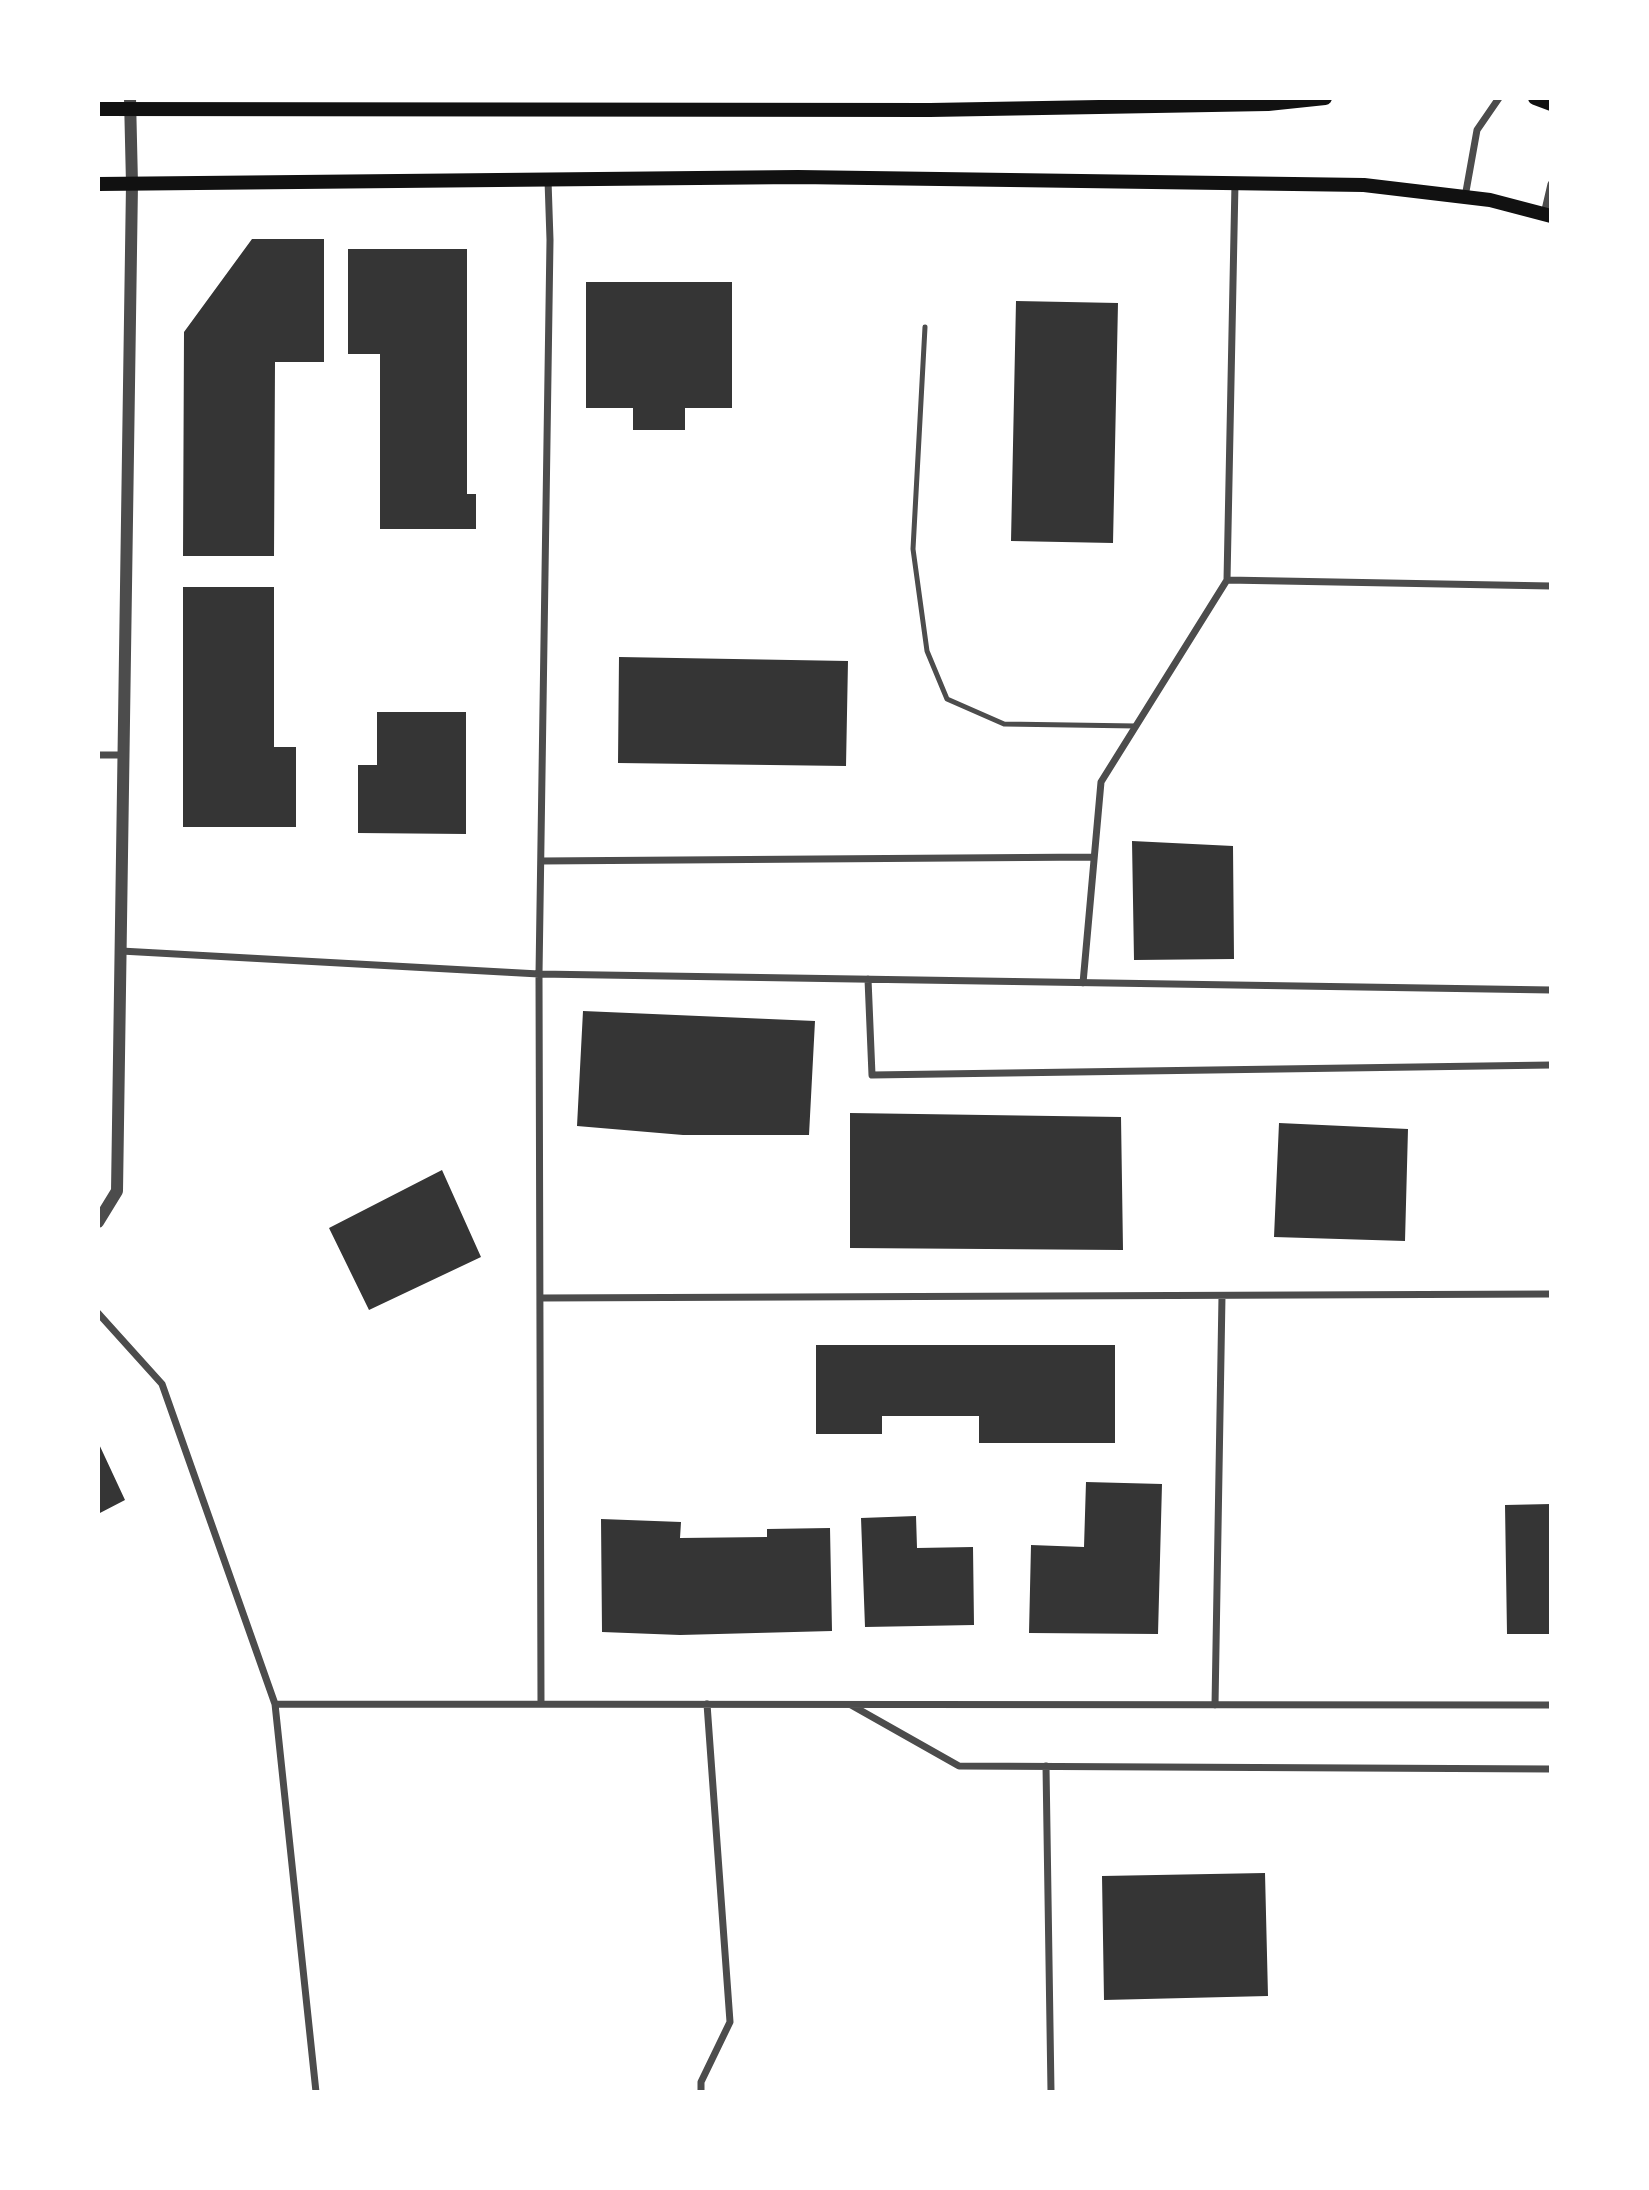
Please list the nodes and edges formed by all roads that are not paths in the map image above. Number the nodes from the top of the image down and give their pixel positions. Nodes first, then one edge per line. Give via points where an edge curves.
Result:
1 (1325, 98) edge
2 (1499, 98) edge
3 (1535, 98) edge
4 (1273, 101) edge
5 (130, 103) edge
6 (1551, 104) edge
7 (98, 109) edge
8 (548, 179) junction
9 (1235, 183) junction
10 (98, 184) edge
11 (132, 184) junction
12 (1551, 184) edge
13 (1465, 198) junction
14 (1547, 215) edge
15 (925, 327) dead end
16 (1227, 580) junction
17 (1551, 586) edge
18 (1136, 726) junction
19 (98, 755) edge
20 (123, 755) junction
21 (1094, 857) junction
22 (541, 861) junction
23 (121, 951) junction
24 (539, 974) junction
25 (868, 979) junction
26 (1083, 983) junction
27 (1551, 990) edge
28 (1551, 1065) edge
29 (98, 1222) edge
30 (1551, 1294) edge
31 (1223, 1296) junction
32 (540, 1298) junction
33 (98, 1313) edge
34 (275, 1704) junction
35 (541, 1704) junction
36 (707, 1704) junction
37 (851, 1704) junction
38 (1215, 1705) junction
39 (1551, 1705) edge
40 (1046, 1766) junction
41 (1551, 1769) edge
42 (316, 2092) edge
43 (701, 2092) edge
44 (1051, 2092) edge

1 - 4 main road
2 - 13 street via 1477,130
3 - 6 main road
4 - 5 main road via 930,110
5 - 7 main road
5 - 11 street
8 - 9 main road
8 - 11 main road
8 - 22 street
9 - 13 main road via 1364,186
9 - 16 street
10 - 11 main road
11 - 20 street
12 - 14 street
13 - 14 main road
15 - 18 lane via 913,549 927,651 947,699 1004,724
16 - 17 street
16 - 18 street
18 - 21 street via 1101,782
19 - 20 street
20 - 23 street
21 - 22 street
21 - 26 street
22 - 24 street
23 - 24 street
23 - 29 street via 117,1191
24 - 25 street
24 - 32 street
25 - 26 street
25 - 28 street via 872,1075
26 - 27 street
30 - 31 street
31 - 32 street
31 - 38 street
32 - 35 street
33 - 34 street via 162,1384
34 - 35 street
34 - 42 street
35 - 36 street
36 - 37 street
36 - 43 street via 730,2022 701,2082
37 - 38 street
37 - 40 street via 959,1766
38 - 39 street
40 - 41 street
40 - 44 street

